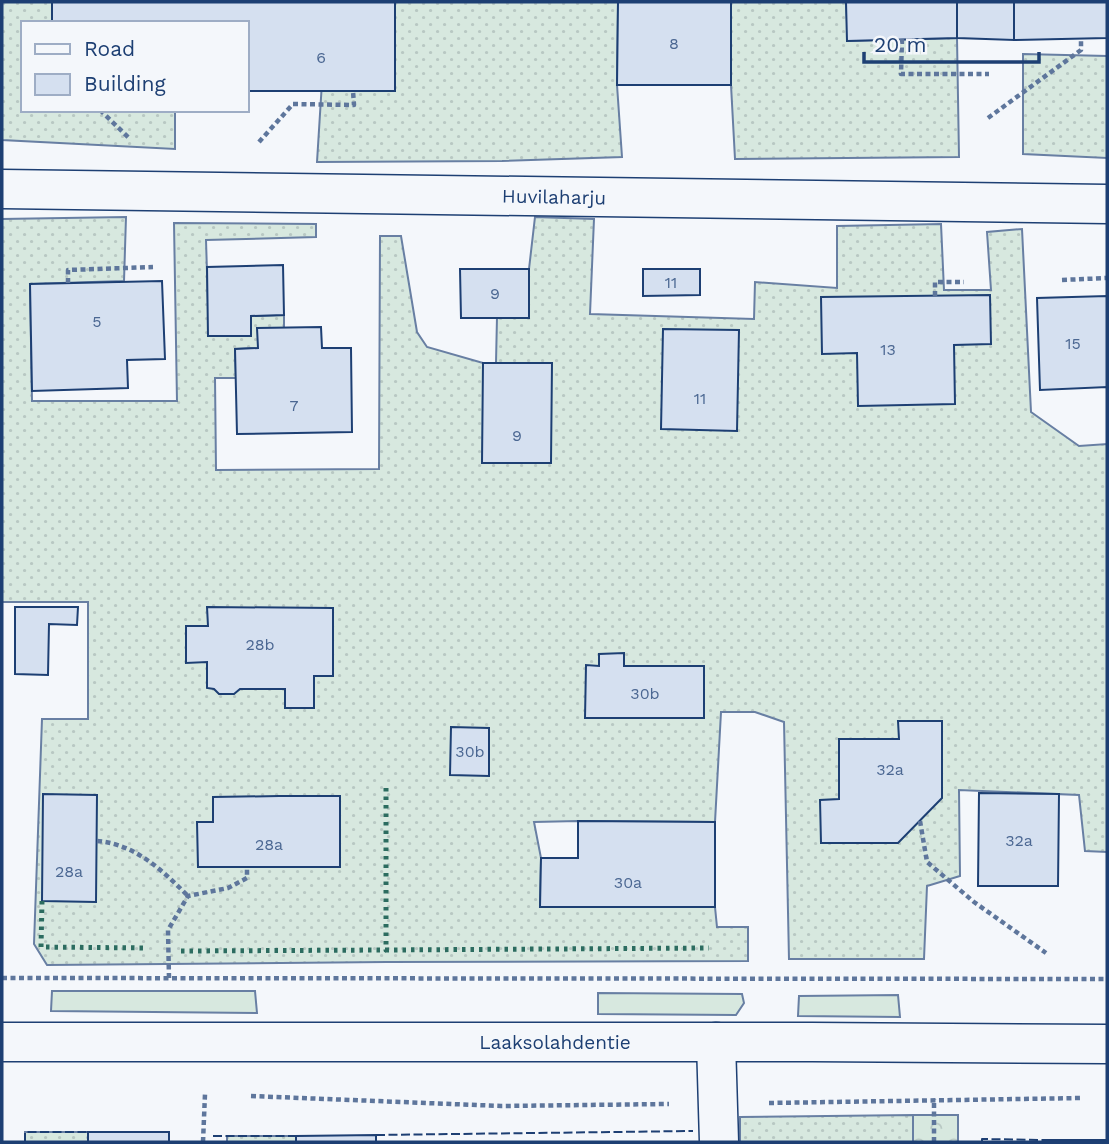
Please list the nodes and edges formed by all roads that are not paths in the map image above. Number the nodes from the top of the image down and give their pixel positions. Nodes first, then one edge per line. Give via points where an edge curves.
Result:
1 (2, 189) edge
2 (1107, 204) edge
3 (716, 1041) junction
4 (2, 1042) edge
5 (1107, 1044) edge
6 (719, 1142) edge

1 - 2 street, Huvilaharju
3 - 4 street, Laaksolahdentie
3 - 5 street, Laaksolahdentie
3 - 6 street

